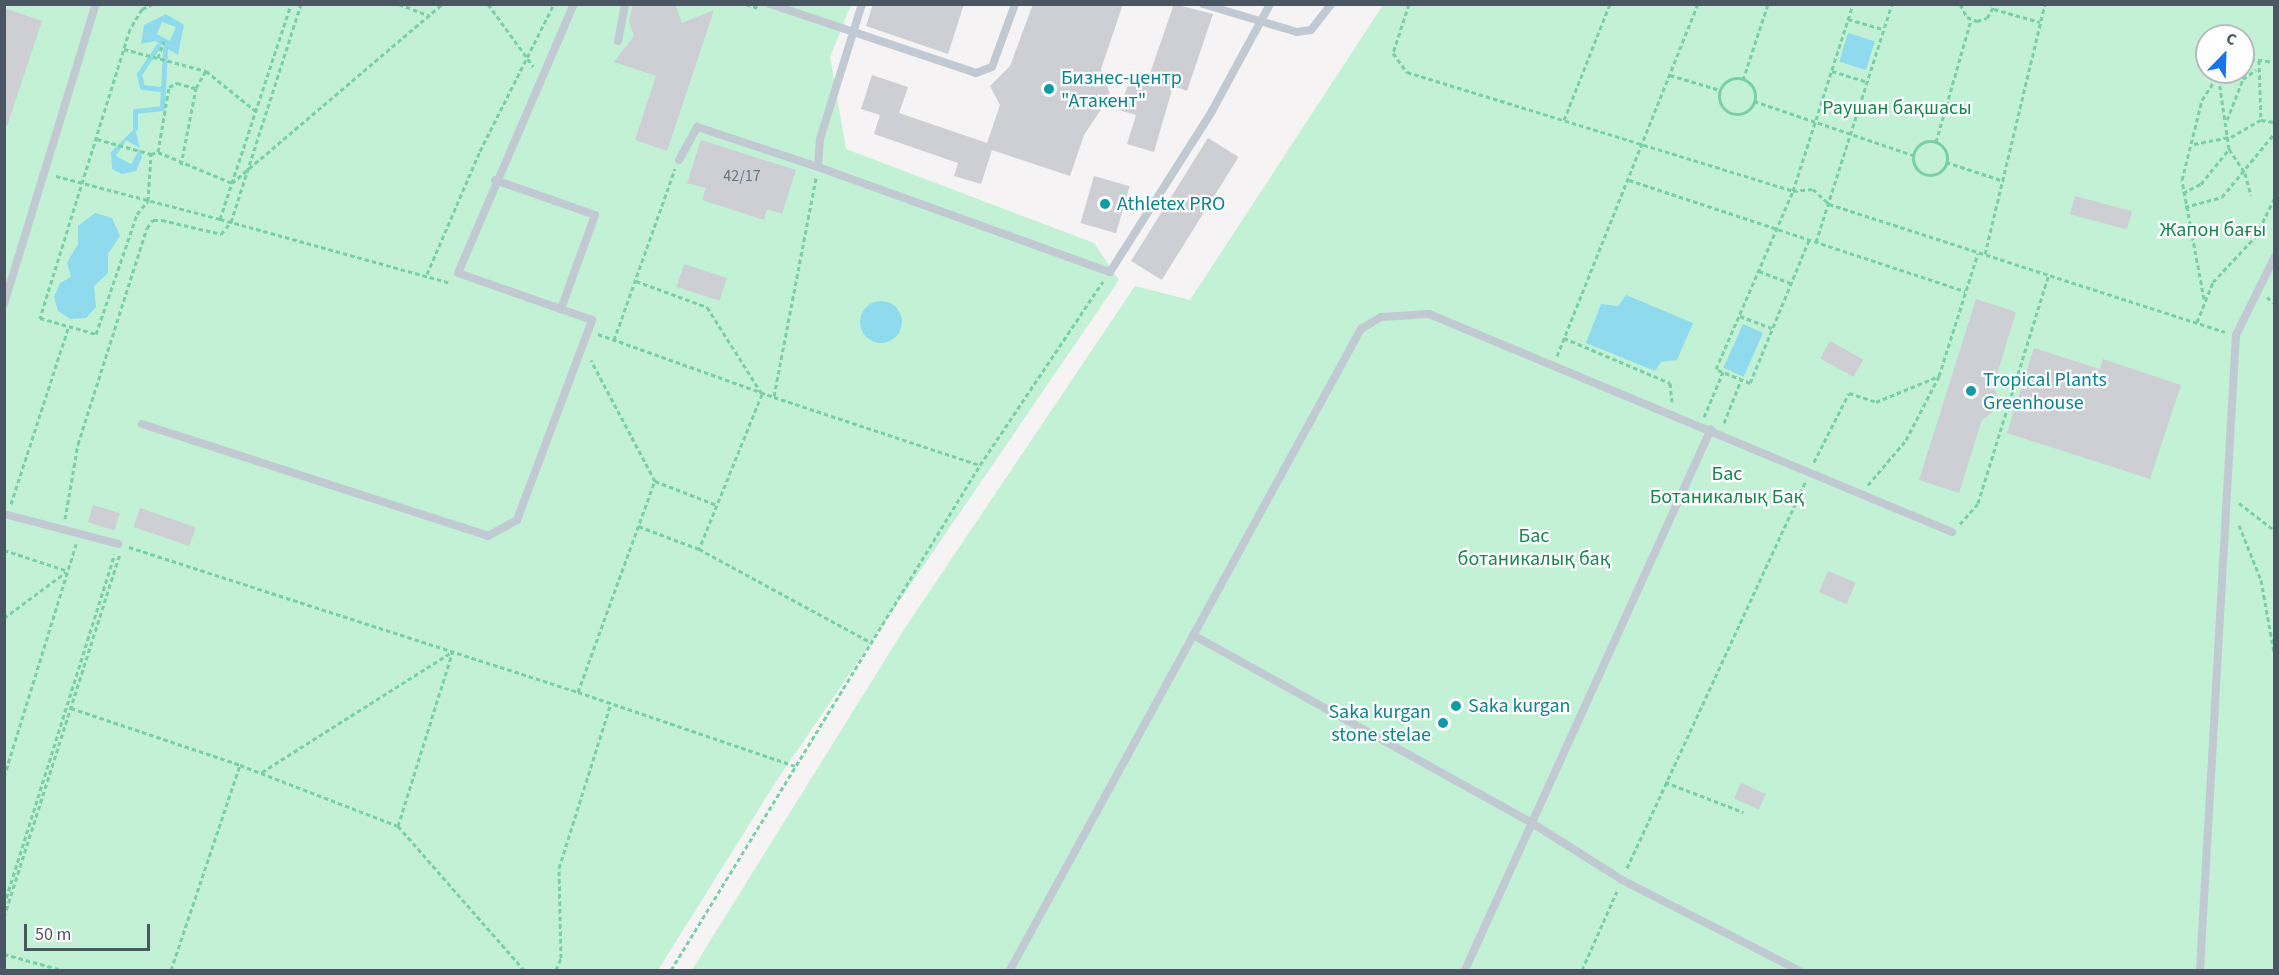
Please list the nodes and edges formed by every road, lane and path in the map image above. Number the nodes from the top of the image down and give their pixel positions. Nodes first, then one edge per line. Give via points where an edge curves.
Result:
1 (96, 4) edge
2 (153, 4) edge
3 (159, 4) edge
4 (168, 4) edge
5 (291, 4) edge
6 (301, 4) edge
7 (399, 4) edge
8 (442, 4) edge
9 (488, 4) edge
10 (554, 4) edge
11 (574, 4) edge
12 (625, 4) edge
13 (770, 4) edge
14 (862, 4) edge
15 (1015, 4) edge
16 (1203, 4) edge
17 (1270, 4) edge
18 (1331, 4) edge
19 (1409, 4) edge
20 (1610, 4) edge
21 (1698, 4) edge
22 (1768, 4) edge
23 (1853, 4) edge
24 (1892, 4) edge
25 (1960, 4) edge
26 (2044, 4) edge
27 (1995, 7) edge
28 (430, 16) junction
29 (1848, 19) junction
30 (1971, 20) junction
31 (2040, 22) junction
32 (1262, 25) junction
33 (1884, 29) junction
34 (853, 32) junction
35 (164, 41) dead end
36 (618, 41) dead end
37 (124, 49) junction
38 (158, 58) junction
39 (526, 59) junction
40 (2255, 60) edge
41 (2259, 60) junction
42 (2274, 62) edge
43 (2256, 70) junction
44 (206, 71) junction
45 (1832, 72) junction
46 (540, 73) junction
47 (1670, 75) junction
48 (1743, 80) junction
49 (1867, 82) junction
50 (2212, 84) edge
51 (2221, 84) edge
52 (196, 88) junction
53 (1721, 90) junction
54 (1754, 101) junction
55 (256, 111) junction
56 (1564, 120) junction
57 (2261, 120) junction
58 (2226, 122) junction
59 (2274, 122) edge
60 (1816, 123) junction
61 (1851, 134) junction
62 (2274, 134) edge
63 (2231, 137) junction
64 (97, 139) junction
65 (1935, 142) junction
66 (2194, 144) junction
67 (1643, 145) junction
68 (2229, 149) junction
69 (158, 152) junction
70 (152, 154) junction
71 (1913, 155) junction
72 (679, 160) joint
73 (1946, 162) junction
74 (181, 165) junction
75 (818, 167) junction
76 (250, 168) junction
77 (2245, 172) junction
78 (45, 173) junction
79 (495, 180) junction
80 (1629, 180) junction
81 (2004, 181) junction
82 (84, 183) junction
83 (232, 183) junction
84 (1793, 191) junction
85 (2183, 193) junction
86 (2251, 195) dead end
87 (2274, 199) edge
88 (148, 201) junction
89 (1828, 204) junction
90 (2186, 207) junction
91 (220, 219) junction
92 (231, 222) junction
93 (1777, 230) junction
94 (1809, 240) junction
95 (1816, 242) junction
96 (1978, 252) junction
97 (1985, 254) junction
98 (2274, 258) edge
99 (1759, 271) junction
100 (1110, 272) junction
101 (2049, 274) junction
102 (427, 275) junction
103 (636, 281) junction
104 (1791, 283) junction
105 (459, 286) dead end
106 (1965, 291) junction
107 (2204, 299) junction
108 (4, 304) edge
109 (561, 309) junction
110 (1740, 316) junction
111 (2197, 322) junction
112 (69, 326) junction
113 (1772, 328) junction
114 (588, 331) junction
115 (2236, 335) junction
116 (1564, 339) junction
117 (614, 340) junction
118 (583, 345) junction
119 (1554, 364) junction
120 (1723, 372) junction
121 (1939, 376) junction
122 (1741, 380) junction
123 (762, 394) junction
124 (774, 397) junction
125 (1673, 412) junction
126 (142, 424) dead end
127 (1701, 425) junction
128 (1711, 429) junction
129 (1719, 433) junction
130 (980, 465) junction
131 (1809, 472) junction
132 (655, 481) junction
133 (2226, 493) junction
134 (1862, 494) junction
135 (717, 505) junction
136 (6, 514) edge
137 (2235, 515) dead end
138 (638, 526) junction
139 (2274, 530) edge
140 (75, 532) junction
141 (1952, 532) joint
142 (118, 544) junction
143 (699, 549) junction
144 (4, 550) edge
145 (68, 571) junction
146 (4, 618) edge
147 (1193, 635) junction
148 (870, 642) junction
149 (453, 651) junction
150 (2274, 652) edge
151 (578, 692) junction
152 (611, 703) junction
153 (69, 708) junction
154 (240, 765) junction
155 (795, 766) junction
156 (262, 772) junction
157 (4, 777) edge
158 (1665, 782) junction
159 (1743, 812) dead end
160 (1532, 823) junction
161 (398, 826) junction
162 (1622, 880) junction
163 (4, 905) edge
164 (4, 917) edge
165 (4, 954) edge
166 (62, 970) edge
167 (171, 970) edge
168 (524, 970) edge
169 (556, 970) edge
170 (671, 970) edge
171 (1010, 970) edge
172 (1466, 970) edge
173 (1582, 970) edge
174 (1798, 970) edge
175 (2200, 970) edge

1 - 78 lane
2 - 37 path via 134,18
3 - 4 path
5 - 55 path
6 - 76 path
7 - 28 path
8 - 28 path
9 - 39 path
10 - 39 path
11 - 46 lane
12 - 36 lane
13 - 34 lane
14 - 34 lane
15 - 34 lane via 992,67 976,73
16 - 32 lane
17 - 32 lane
18 - 32 lane via 1311,30
19 - 56 path via 1394,43 1400,68
20 - 56 path
21 - 47 path
22 - 48 path
23 - 29 path
24 - 33 path
25 - 30 path
26 - 31 path
27 - 30 path via 1982,21
27 - 31 path
28 - 76 path
29 - 33 path
29 - 45 path
30 - 65 path
31 - 81 path
32 - 100 lane
33 - 49 path
34 - 75 lane via 820,139
35 - 38 path
37 - 38 path
37 - 64 path
38 - 44 path
39 - 46 path
39 - 102 path
40 - 41 path
41 - 42 path
41 - 43 path
43 - 57 path
43 - 58 path via 2243,79
44 - 52 path
44 - 55 path
45 - 49 path
45 - 60 path
46 - 79 lane
47 - 53 path
47 - 67 path
48 - 53 path via 1732,80
48 - 54 path via 1753,87
49 - 61 path
50 - 66 path via 2202,100
51 - 58 path
52 - 69 path via 177,83 169,87
52 - 74 path
53 - 54 path via 1720,101 1732,113 1744,113
54 - 60 path
55 - 83 path
56 - 67 path
57 - 59 path
57 - 63 path
58 - 63 path
60 - 61 path
60 - 84 path
61 - 71 path
61 - 89 path
62 - 77 path
63 - 66 path
63 - 68 path
64 - 70 path via 116,148
64 - 82 path
65 - 71 path via 1920,144
65 - 73 path via 1945,149
66 - 85 path via 2182,180
67 - 80 path
67 - 84 path
68 - 77 path
68 - 85 path via 2201,184
69 - 70 path
69 - 74 path
70 - 88 path
71 - 73 path via 1915,167 1924,174 1936,174
72 - 75 lane via 697,127
72 - 103 path
73 - 81 path
74 - 83 path
75 - 100 lane
75 - 124 path
76 - 83 path
76 - 92 path
77 - 86 path
77 - 90 path via 2222,197
78 - 82 path
78 - 108 lane
79 - 109 lane via 595,216
79 - 109 lane via 458,273
80 - 93 path
80 - 116 path
81 - 97 path
82 - 88 path
82 - 112 path via 40,318
83 - 91 path
84 - 89 path via 1813,189
84 - 93 path
85 - 90 path
87 - 107 path via 2256,236
88 - 91 path
88 - 112 path via 137,214 96,334
89 - 95 path
89 - 96 path
90 - 107 path
91 - 92 path
92 - 102 path
92 - 140 path via 221,234 162,220 153,220 147,228 78,444 65,521
93 - 94 path
93 - 99 path
94 - 95 path
94 - 104 path
95 - 106 path
96 - 97 path
96 - 106 path
97 - 101 path
98 - 115 lane
99 - 104 path
99 - 110 path
100 - 130 path
101 - 111 path
101 - 141 path via 1978,503
102 - 105 path
103 - 117 path
103 - 123 path via 707,307
104 - 113 path
106 - 121 path
107 - 111 path
109 - 114 lane via 592,320
110 - 113 path
110 - 120 path via 1716,369
111 - 115 path
112 - 136 path
113 - 122 path via 1750,383
114 - 117 path
114 - 118 lane
115 - 133 lane
116 - 119 path
116 - 125 path via 1670,383
117 - 123 path
118 - 126 lane via 517,520 488,536
118 - 132 path
119 - 125 lane
119 - 147 lane via 1429,314 1381,317 1361,329
120 - 122 path
120 - 127 path
121 - 131 path via 1875,402 1849,393
121 - 134 path via 1906,440
122 - 129 path
123 - 124 path
123 - 135 path
124 - 130 path
125 - 127 lane
127 - 128 lane
128 - 129 lane
128 - 160 lane
129 - 131 lane
130 - 148 path
131 - 134 lane
131 - 158 path
132 - 135 path
132 - 138 path
133 - 139 path
133 - 175 lane
134 - 141 lane
135 - 143 path
136 - 140 lane
137 - 150 path via 2261,580
138 - 143 path
138 - 151 path
140 - 142 lane
140 - 145 path
142 - 149 path
142 - 153 path
143 - 148 path
144 - 145 path
145 - 146 path
145 - 157 path
147 - 160 lane
147 - 171 lane
148 - 155 path
149 - 151 path
149 - 156 path
149 - 161 path
151 - 152 path
152 - 155 path
152 - 169 path via 559,868 561,958
153 - 154 path
153 - 163 path
153 - 164 path
154 - 156 path
154 - 167 path
155 - 170 path
156 - 161 path
158 - 159 path
158 - 162 path
160 - 162 lane
160 - 172 lane
161 - 168 path
162 - 173 path
162 - 174 lane
165 - 166 path

